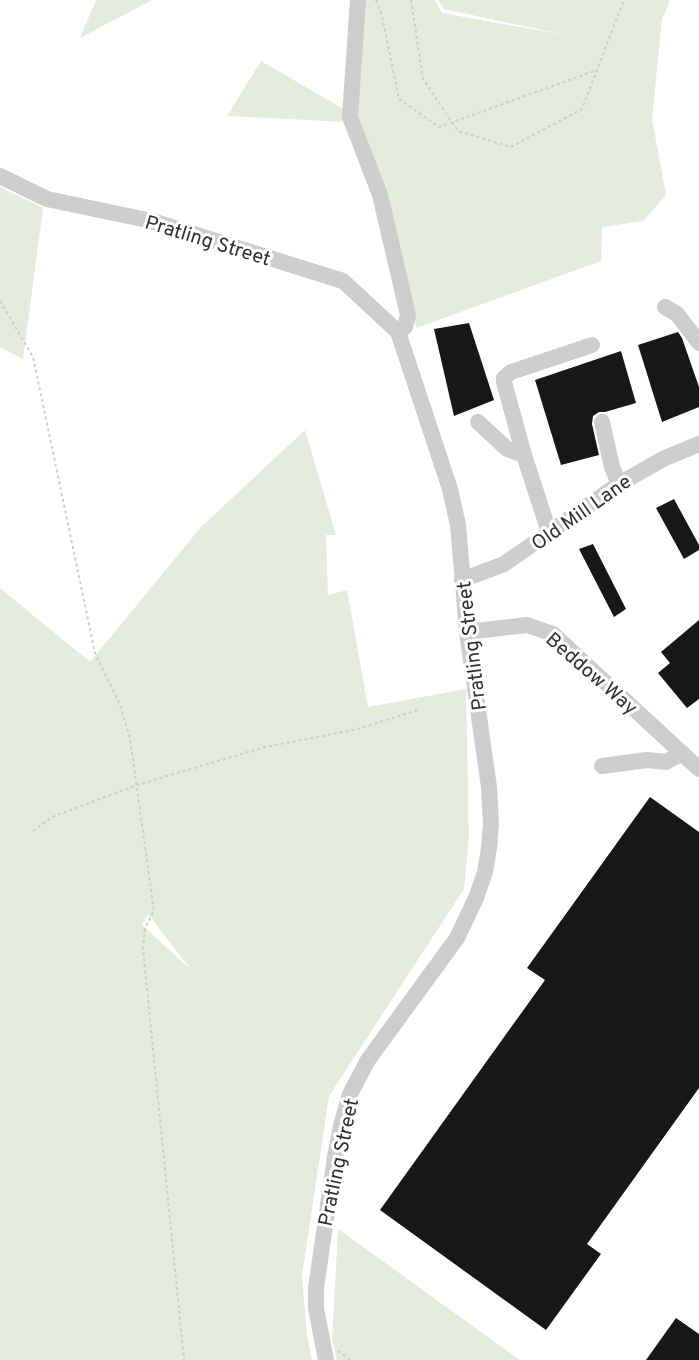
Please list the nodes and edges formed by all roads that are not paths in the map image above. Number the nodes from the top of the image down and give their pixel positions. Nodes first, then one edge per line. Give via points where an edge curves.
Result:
1 (358, 0) edge
2 (0, 176) edge
3 (665, 307) dead end
4 (398, 332) junction
5 (699, 343) edge
6 (592, 345) dead end
7 (478, 422) dead end
8 (602, 422) dead end
9 (699, 444) edge
10 (524, 455) junction
11 (619, 484) junction
12 (549, 532) junction
13 (462, 580) junction
14 (467, 632) junction
15 (682, 753) junction
16 (602, 766) dead end
17 (699, 769) edge
18 (326, 1360) edge

1 - 4 street via 350,117 380,195 408,315 405,327
2 - 4 street, Pratling Street via 46,199 152,221 343,281
3 - 5 street via 677,314
4 - 13 street, Pratling Street via 450,489 458,525
6 - 10 street via 511,372 504,378
7 - 10 street via 507,449
8 - 11 street
9 - 11 street, Old Mill Lane
10 - 12 street
11 - 12 street, Old Mill Lane
12 - 13 street, Old Mill Lane via 504,564
13 - 14 street, Pratling Street
14 - 15 street, Beddow Way via 527,625 553,634
14 - 18 street, Pratling Street via 491,806 485,873 457,938 368,1060 350,1094 335,1157 316,1278 316,1308
15 - 16 street via 666,762 646,760
15 - 17 street, Beddow Way

